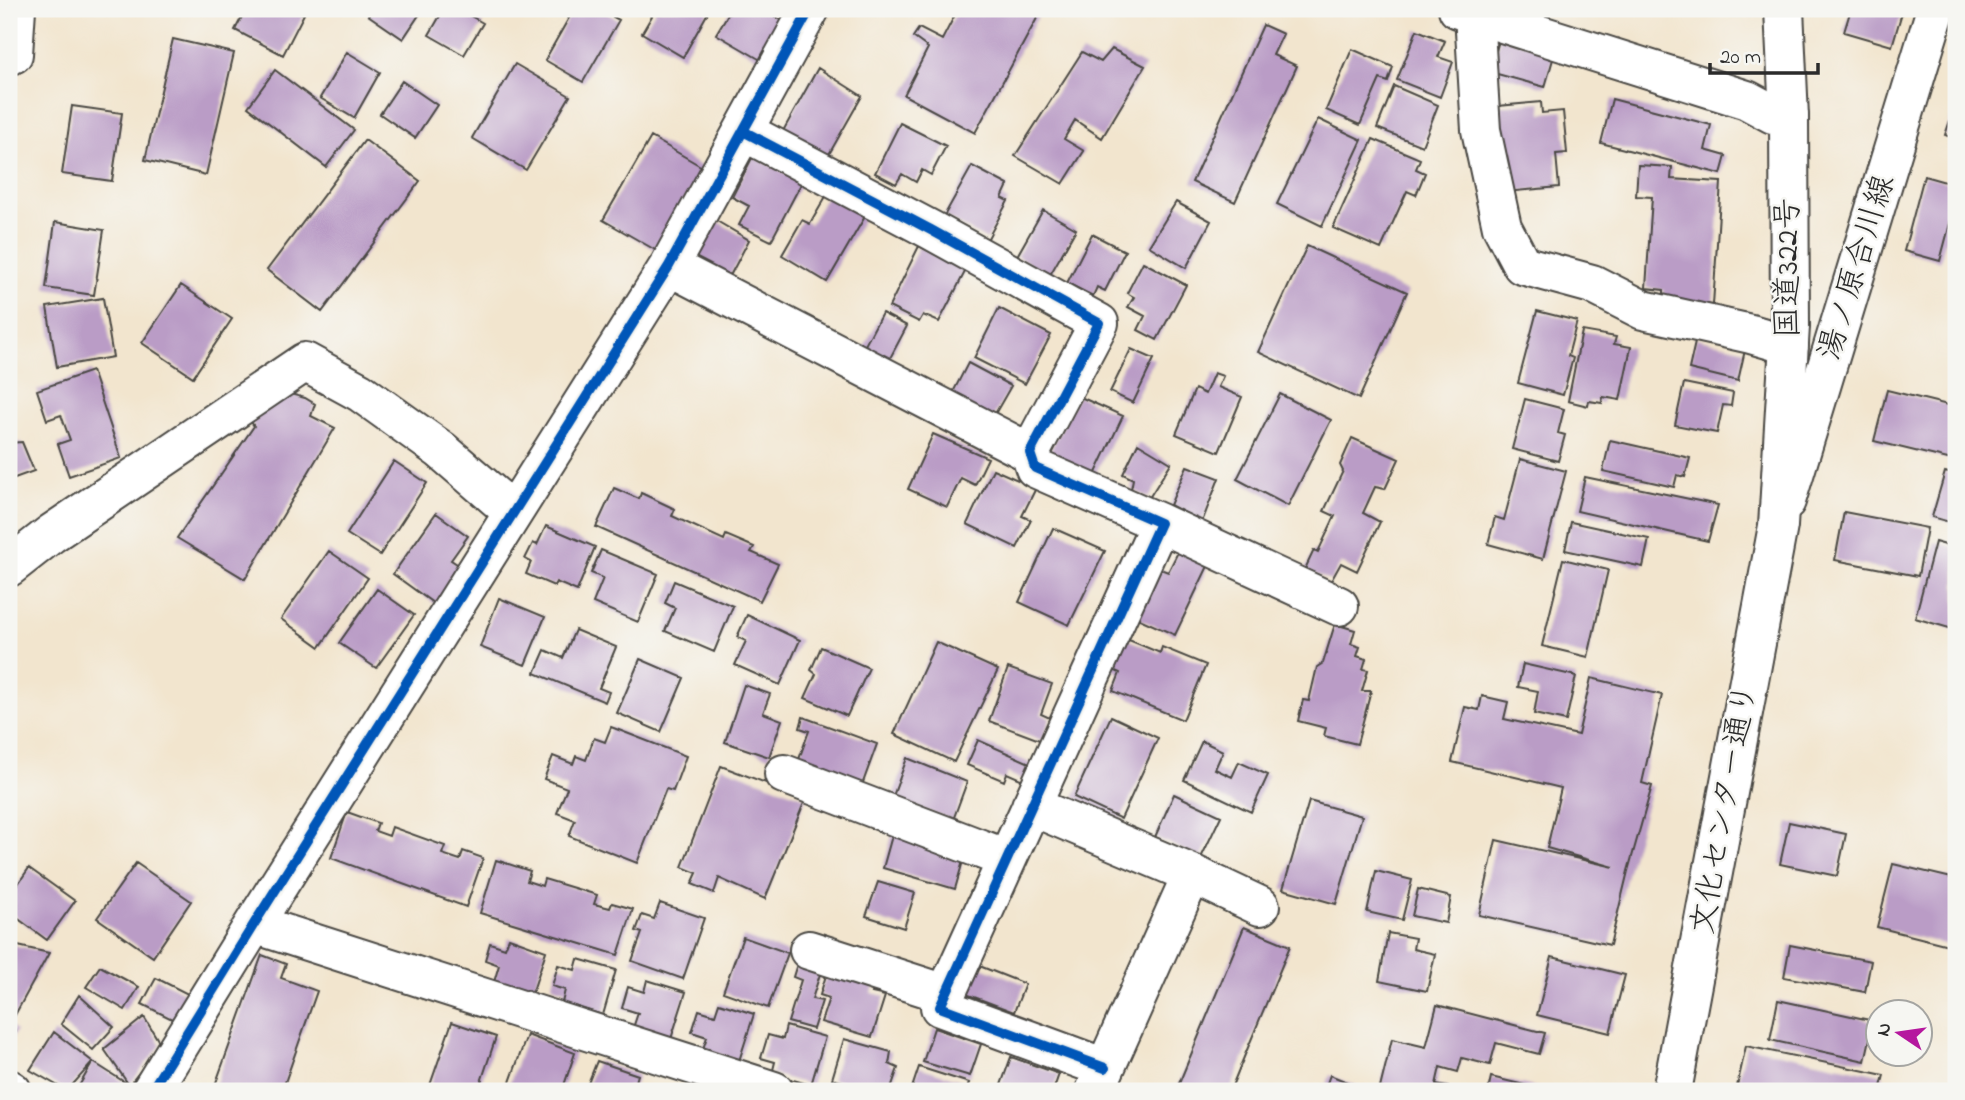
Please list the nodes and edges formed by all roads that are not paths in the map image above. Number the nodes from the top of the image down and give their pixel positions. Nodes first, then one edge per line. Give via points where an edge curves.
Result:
1 (16, 9) edge
2 (810, 9) edge
3 (1784, 9) edge
4 (1936, 9) edge
5 (1466, 11) edge
6 (13, 54) dead end
7 (1789, 117) junction
8 (743, 131) junction
9 (669, 267) junction
10 (1789, 345) junction
11 (1030, 453) junction
12 (513, 512) junction
13 (1160, 523) junction
14 (1778, 526) junction
15 (9, 567) edge
16 (1339, 606) dead end
17 (784, 774) dead end
18 (1031, 806) junction
19 (1007, 859) junction
20 (1192, 874) junction
21 (1260, 906) dead end
22 (254, 923) junction
23 (809, 950) dead end
24 (946, 994) junction
25 (1100, 1080) edge
26 (151, 1091) edge
27 (774, 1091) edge
28 (1672, 1091) edge

1 - 6 main road
2 - 8 main road
3 - 7 main road, 国道322号
4 - 14 main road, 湯ノ原合川線
5 - 7 main road
5 - 10 main road via 1481,130 1502,227 1522,265 1592,284 1643,310
7 - 10 main road, 国道322号
8 - 9 main road
8 - 11 main road via 1099,323
9 - 11 main road
9 - 12 main road
10 - 14 main road, 国道322号
11 - 13 main road via 1035,468
12 - 15 main road via 441,450 360,392 305,362
12 - 22 main road
13 - 16 main road
13 - 18 main road
14 - 28 main road, 文化センター通り
17 - 19 main road
18 - 19 main road
18 - 20 main road
19 - 24 main road
20 - 21 main road
20 - 25 main road
22 - 26 main road
22 - 27 main road
23 - 24 main road
24 - 25 main road via 940,1007

